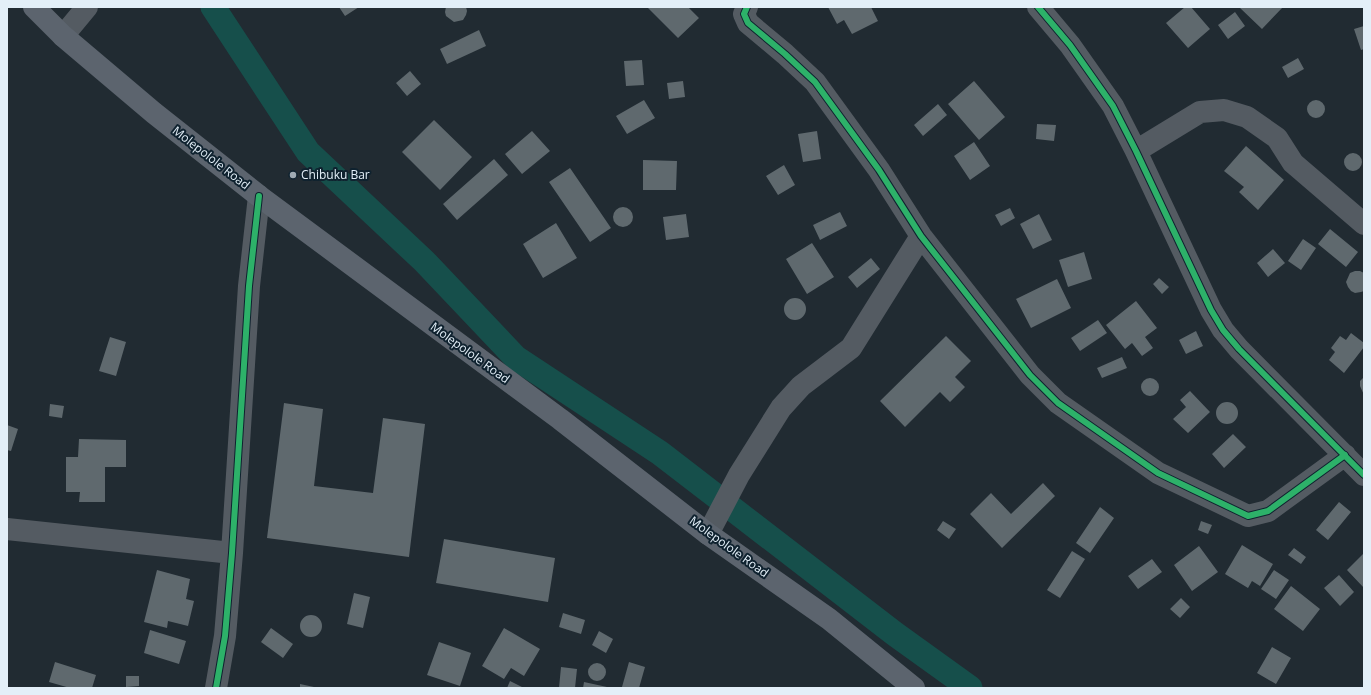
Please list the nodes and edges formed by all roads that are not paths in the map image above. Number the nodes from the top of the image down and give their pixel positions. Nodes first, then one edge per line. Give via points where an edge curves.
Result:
1 (34, 7) edge
2 (87, 7) edge
3 (747, 7) edge
4 (1038, 7) edge
5 (63, 36) junction
6 (1136, 151) junction
7 (259, 196) junction
8 (1364, 224) edge
9 (921, 236) junction
10 (1345, 455) junction
11 (1364, 475) edge
12 (7, 529) edge
13 (708, 534) junction
14 (232, 553) junction
15 (216, 688) edge
16 (914, 688) edge

1 - 5 main road, Molepolole Road
2 - 5 street
3 - 9 street via 744,14 748,23 815,82 879,170
4 - 6 street via 1070,45 1112,106
5 - 7 main road, Molepolole Road via 154,113
6 - 8 street via 1200,112 1224,110 1247,117 1277,138 1293,163
6 - 10 street via 1211,310 1224,330 1239,349
7 - 13 main road, Molepolole Road via 560,419
7 - 14 street via 249,286
9 - 10 street via 1030,375 1058,403 1158,473 1248,516 1268,511
9 - 13 street via 851,348 801,386 781,408 739,475
10 - 11 street
12 - 14 street
13 - 16 main road, Molepolole Road via 828,619
14 - 15 street via 225,636

